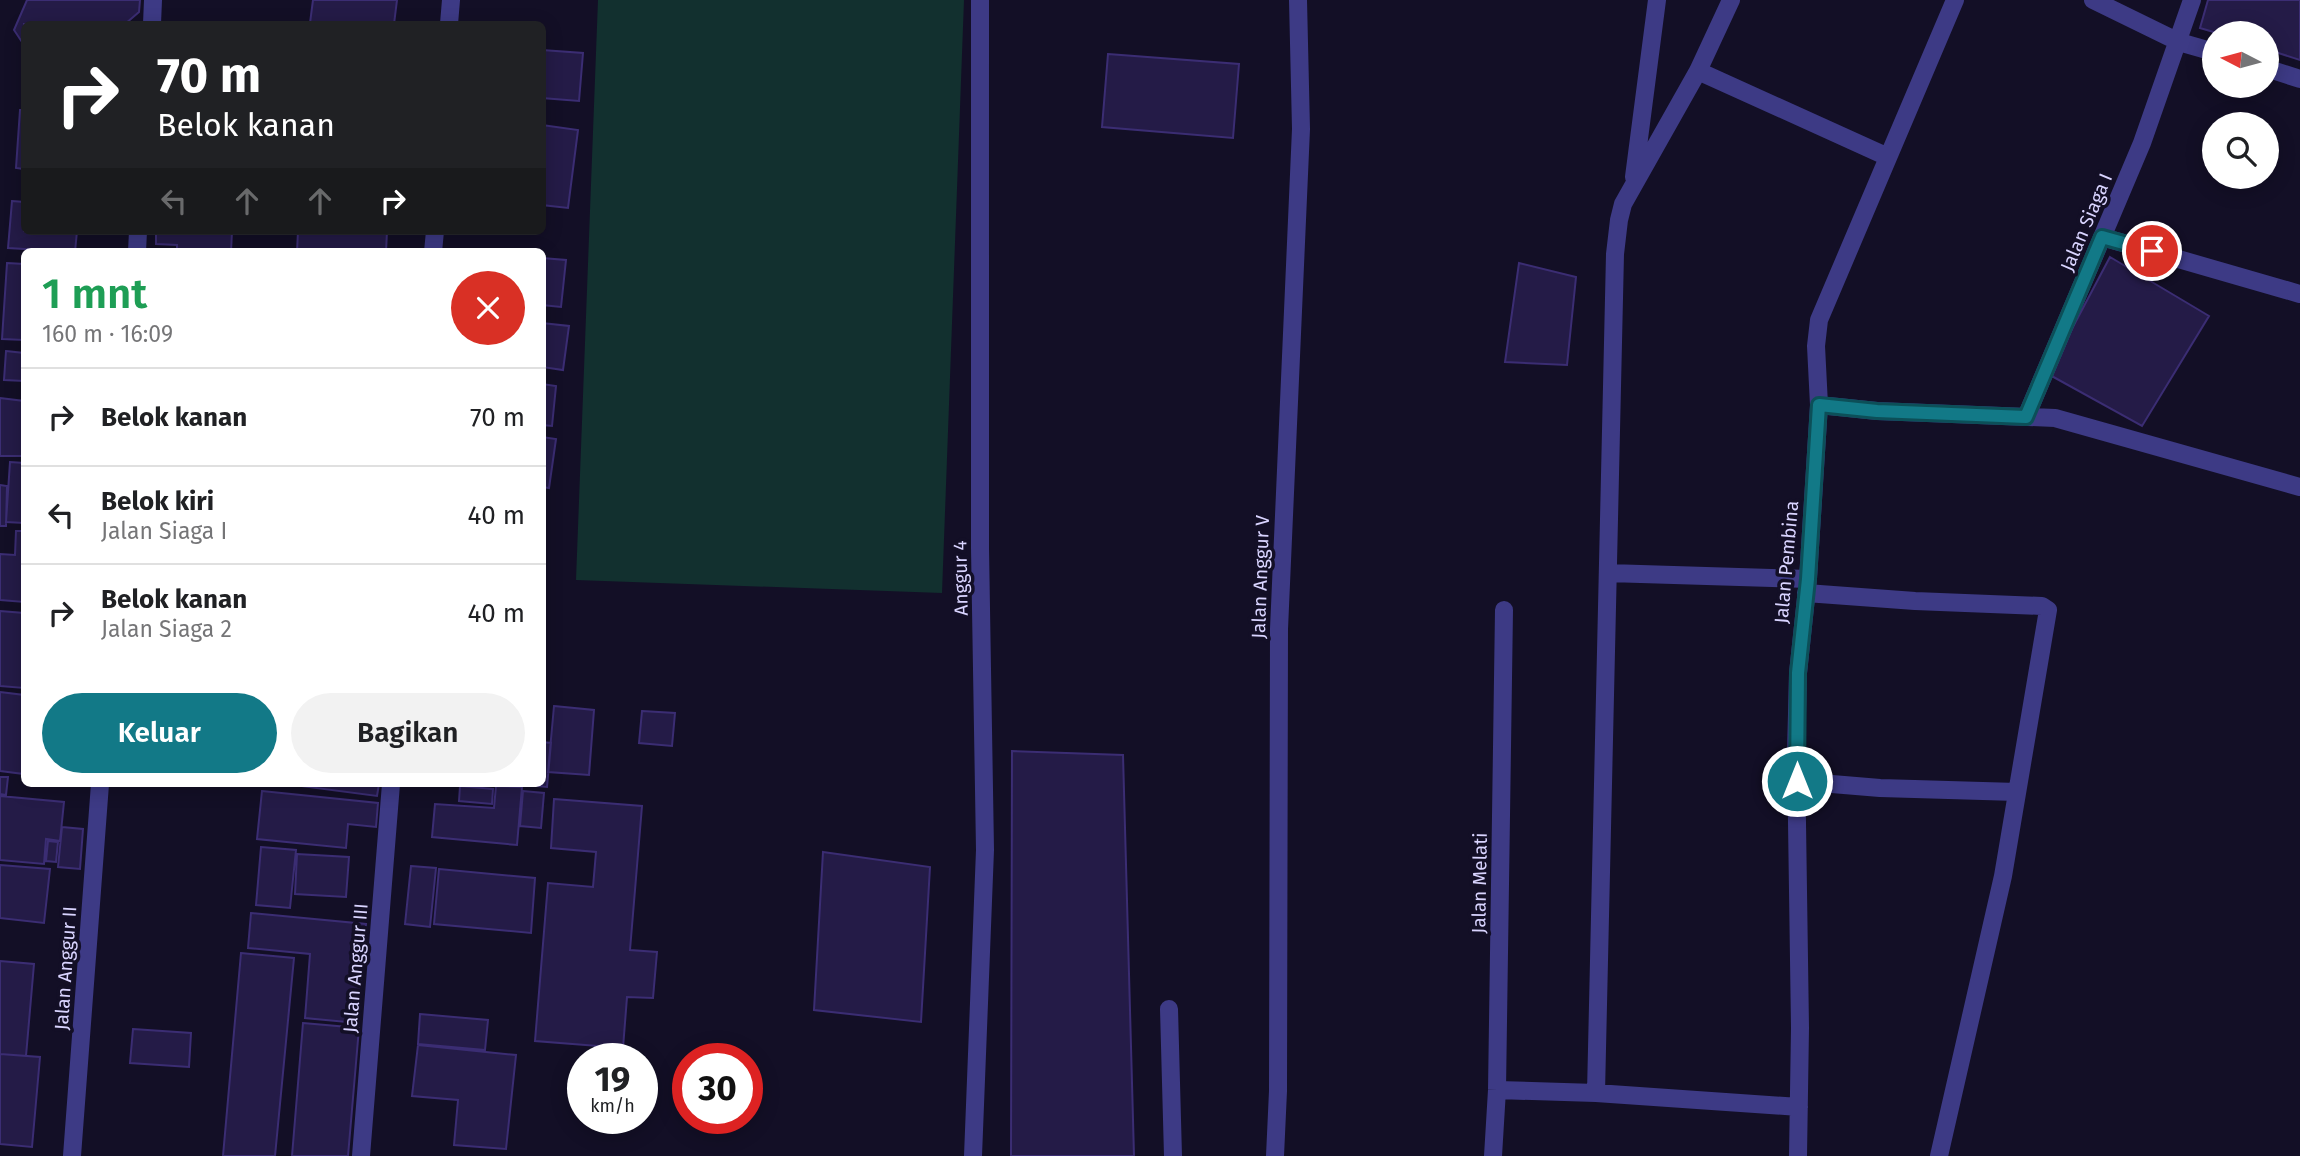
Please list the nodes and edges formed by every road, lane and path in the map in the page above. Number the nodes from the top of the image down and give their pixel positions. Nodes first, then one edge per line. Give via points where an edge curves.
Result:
1 (153, 0) edge
2 (451, 0) edge
3 (980, 0) edge
4 (1298, 0) edge
5 (1657, 0) edge
6 (1731, 0) edge
7 (1955, 0) edge
8 (2093, 0) edge
9 (2192, 0) edge
10 (152, 21) edge
11 (449, 21) edge
12 (2179, 42) junction
13 (2202, 49) edge
14 (1698, 71) junction
15 (2279, 72) edge
16 (2300, 79) edge
17 (1888, 157) junction
18 (1632, 187) junction
19 (2102, 237) junction
20 (2300, 294) edge
21 (1819, 405) junction
22 (2026, 417) junction
23 (2300, 487) edge
24 (1608, 573) junction
25 (1807, 586) junction
26 (1504, 610) dead end
27 (1797, 781) junction
28 (100, 787) edge
29 (391, 787) edge
30 (2017, 792) junction
31 (1169, 1009) dead end
32 (1497, 1090) junction
33 (1596, 1093) junction
34 (1799, 1107) junction
35 (72, 1156) edge
36 (361, 1156) edge
37 (973, 1156) edge
38 (1173, 1156) edge
39 (1275, 1156) edge
40 (1493, 1156) edge
41 (1798, 1156) edge
42 (1939, 1156) edge

1 - 10 street
2 - 11 street
3 - 37 street, Anggur 4 via 985,850
4 - 39 street, Jalan Anggur V via 1301,129 1279,629
5 - 18 street
6 - 14 street
7 - 17 street, Jalan Pembina
8 - 12 street
9 - 12 street, Jalan Siaga I
12 - 13 street
12 - 19 street, Jalan Siaga I
14 - 17 street
14 - 18 street
15 - 16 street
17 - 21 street, Jalan Pembina via 1819,320
18 - 24 street via 1623,204 1615,254
19 - 20 street
19 - 22 street, Jalan Siaga I
21 - 22 street
21 - 25 street, Jalan Pembina
22 - 23 street via 2080,424
24 - 25 street
24 - 33 street
25 - 27 street, Jalan Pembina via 1798,673
25 - 30 street via 1915,601 2042,606 2048,610
26 - 32 street, Jalan Melati
27 - 30 street
27 - 34 street, Jalan Pembina
28 - 35 street, Jalan Anggur II
29 - 36 street, Jalan Anggur III
30 - 42 street via 2003,876
31 - 38 street
32 - 33 street
32 - 40 street, Jalan Melati
33 - 34 street
34 - 41 street, Jalan Pembina

